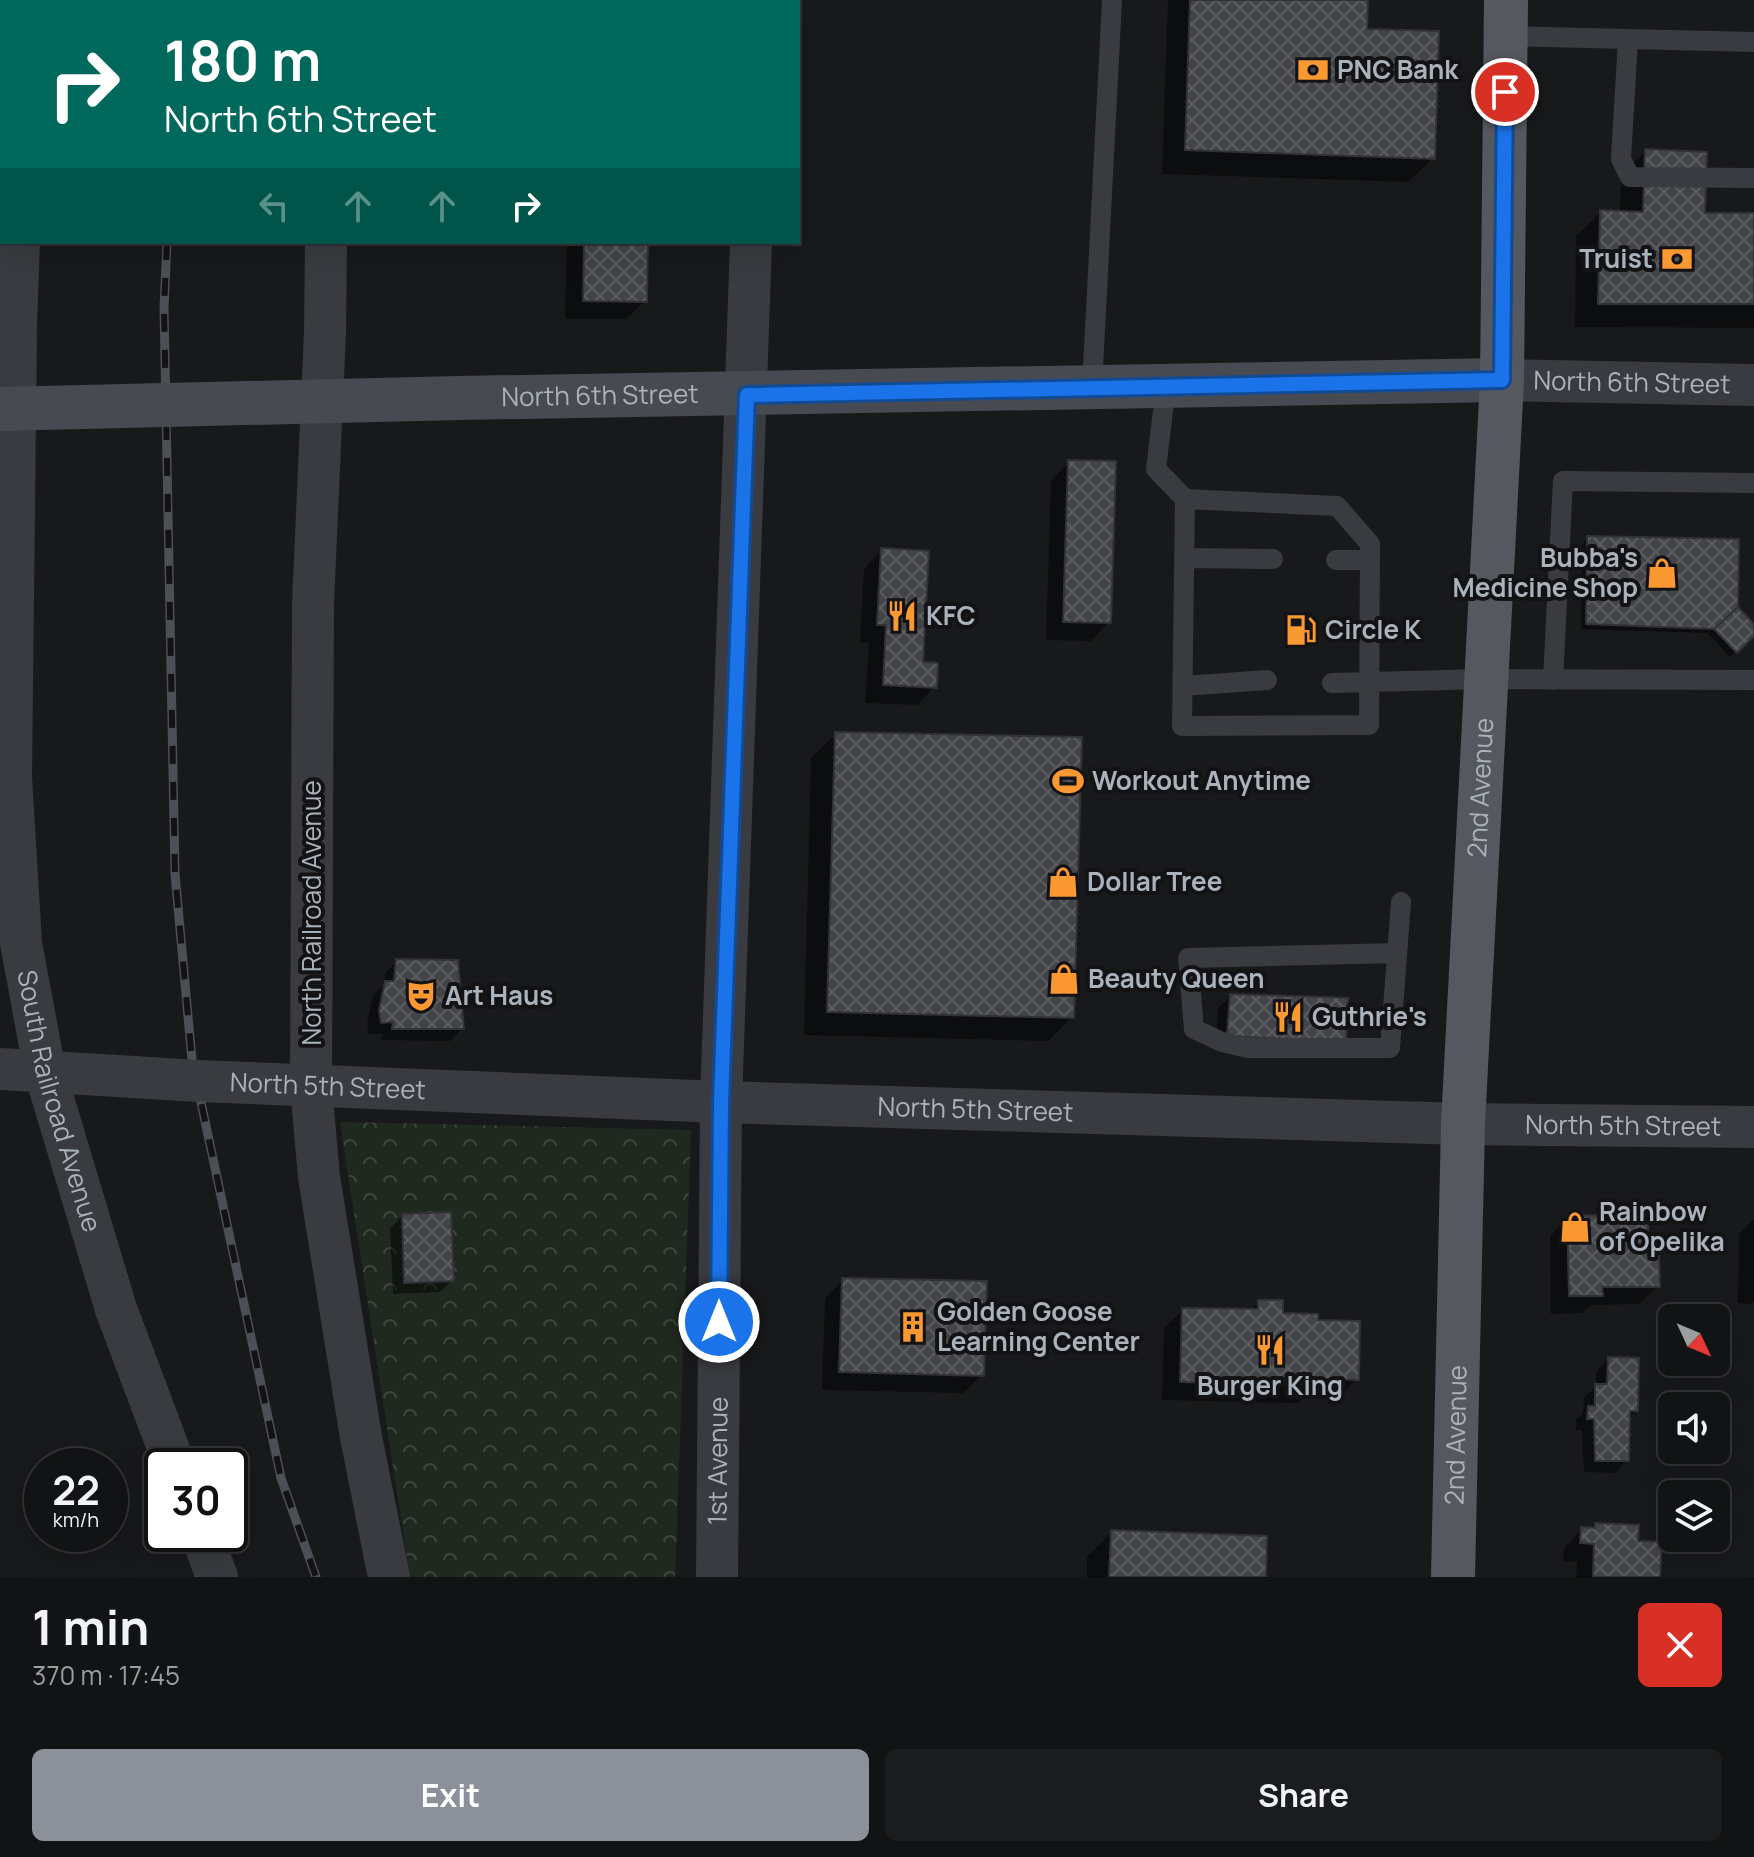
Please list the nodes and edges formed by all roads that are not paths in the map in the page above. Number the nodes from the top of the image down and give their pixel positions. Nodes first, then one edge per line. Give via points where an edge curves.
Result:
1 (1112, 0) edge
2 (1506, 18) edge
3 (1628, 39) junction
4 (1754, 42) edge
5 (1754, 178) edge
6 (19, 244) edge
7 (326, 244) edge
8 (751, 244) edge
9 (1502, 380) junction
10 (1754, 385) edge
11 (1166, 386) junction
12 (1092, 388) junction
13 (747, 395) junction
14 (0, 409) edge
15 (1754, 483) edge
16 (1185, 499) junction
17 (1184, 558) junction
18 (1273, 559) dead end
19 (1336, 560) dead end
20 (1370, 560) junction
21 (1486, 679) junction
22 (1267, 680) dead end
23 (1553, 680) junction
24 (1754, 680) edge
25 (1369, 682) junction
26 (1332, 683) dead end
27 (1183, 686) junction
28 (1401, 902) dead end
29 (1397, 953) junction
30 (0, 1069) edge
31 (45, 1072) junction
32 (298, 1086) junction
33 (721, 1102) junction
34 (1463, 1124) junction
35 (1754, 1127) edge
36 (168, 1448) edge
37 (208, 1552) edge
38 (217, 1577) edge
39 (389, 1577) edge
40 (717, 1577) edge
41 (1453, 1577) edge

1 - 12 lane
2 - 3 lane
2 - 9 main road, 2nd Avenue
3 - 4 lane
3 - 5 lane via 1621,159 1630,177
6 - 31 street, South Railroad Avenue via 11,777 21,943
7 - 32 street, North Railroad Avenue
8 - 13 street, 1st Avenue
9 - 10 street, North 6th Street
9 - 11 street, North 6th Street
9 - 21 main road, 2nd Avenue
11 - 12 street, North 6th Street
11 - 16 lane via 1156,469
12 - 13 street, North 6th Street
13 - 14 street, North 6th Street, bridge
13 - 33 street, 1st Avenue
15 - 23 lane via 1563,481
16 - 17 lane
16 - 20 lane via 1337,506 1370,544
17 - 18 lane
17 - 27 lane
19 - 20 lane
20 - 25 lane
21 - 23 lane
21 - 25 lane
21 - 34 main road, 2nd Avenue
22 - 27 lane
23 - 24 lane
25 - 26 lane
25 - 27 lane via 1369,725 1182,726
28 - 29 lane
29 - 29 lane via 1188,958 1194,1029 1248,1048 1390,1048
30 - 31 street, North 5th Street
31 - 32 street, North 5th Street, bridge
31 - 36 street, South Railroad Avenue via 116,1309
32 - 33 street, North 5th Street
32 - 39 street, North Railroad Avenue
33 - 34 street, North 5th Street
33 - 40 street, 1st Avenue
34 - 35 street, North 5th Street
34 - 41 main road, 2nd Avenue
37 - 38 street

